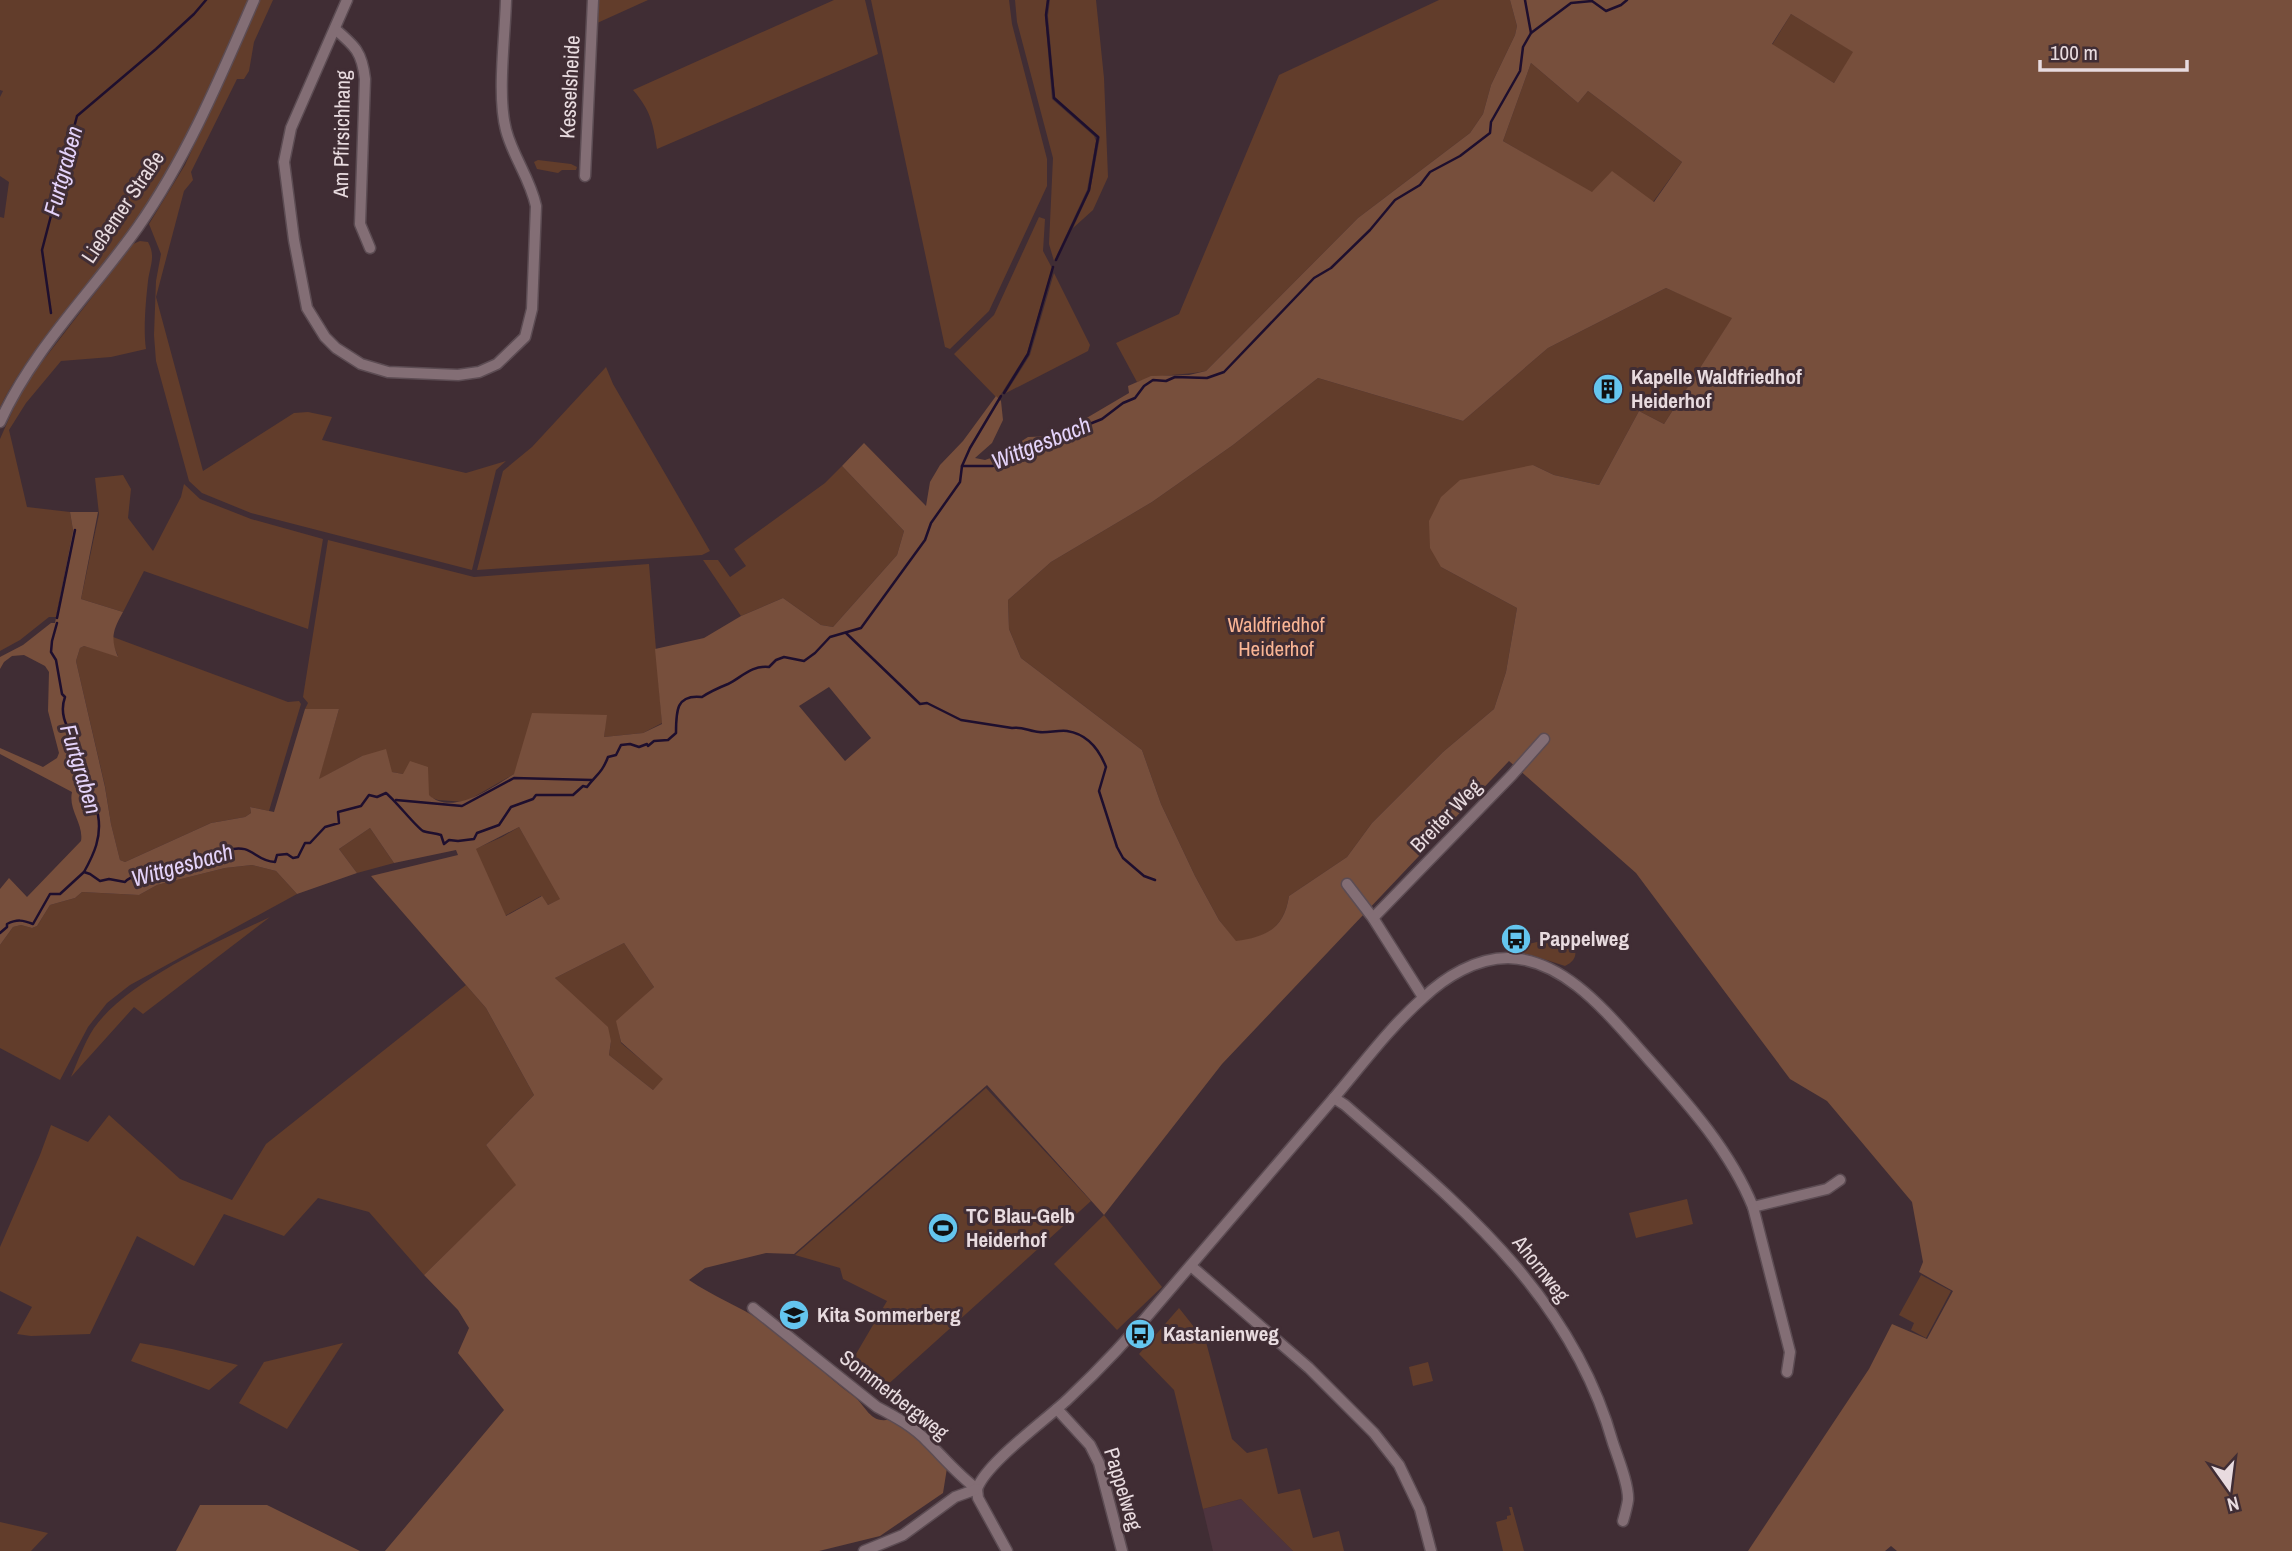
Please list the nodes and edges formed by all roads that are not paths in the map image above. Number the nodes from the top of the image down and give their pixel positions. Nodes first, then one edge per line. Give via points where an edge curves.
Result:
1 (254, 0) edge
2 (347, 0) edge
3 (506, 0) edge
4 (593, 0) edge
5 (335, 29) junction
6 (585, 176) dead end
7 (370, 248) dead end
8 (0, 422) edge
9 (1544, 739) dead end
10 (1347, 884) dead end
11 (1373, 918) junction
12 (1423, 997) junction
13 (1334, 1098) junction
14 (1840, 1180) dead end
15 (1754, 1207) junction
16 (1191, 1266) junction
17 (753, 1308) dead end
18 (1787, 1372) dead end
19 (1057, 1409) junction
20 (977, 1489) junction
21 (1623, 1521) dead end
22 (864, 1551) edge
23 (1007, 1551) edge
24 (1122, 1551) edge
25 (1431, 1551) edge

1 - 8 street, Ließemer Straße via 175,168 138,227 34,361
2 - 5 street
3 - 5 street via 504,121 536,205 532,309 522,340 498,364 479,372 388,372 361,364 336,348 307,308 284,162 291,128
4 - 6 street, Kesselsheide
5 - 7 street, Am Pfirsichhang via 363,60 360,224
9 - 11 street, Breiter Weg
10 - 11 street
11 - 12 street
12 - 13 street
12 - 15 street via 1450,977 1483,962 1508,958 1536,963 1572,982 1653,1065 1723,1150
13 - 16 street
13 - 21 street, Ahornweg via 1477,1222 1556,1318 1583,1363 1608,1423 1629,1498
14 - 15 street via 1827,1189
15 - 18 street via 1790,1352
16 - 19 street
16 - 25 street via 1309,1368 1374,1433 1420,1509
17 - 20 street, Sommerbergweg via 877,1407 899,1418
19 - 20 street via 993,1465
19 - 24 street, Pappelweg via 1090,1445 1099,1463
20 - 22 street via 955,1497 904,1535
20 - 23 street

